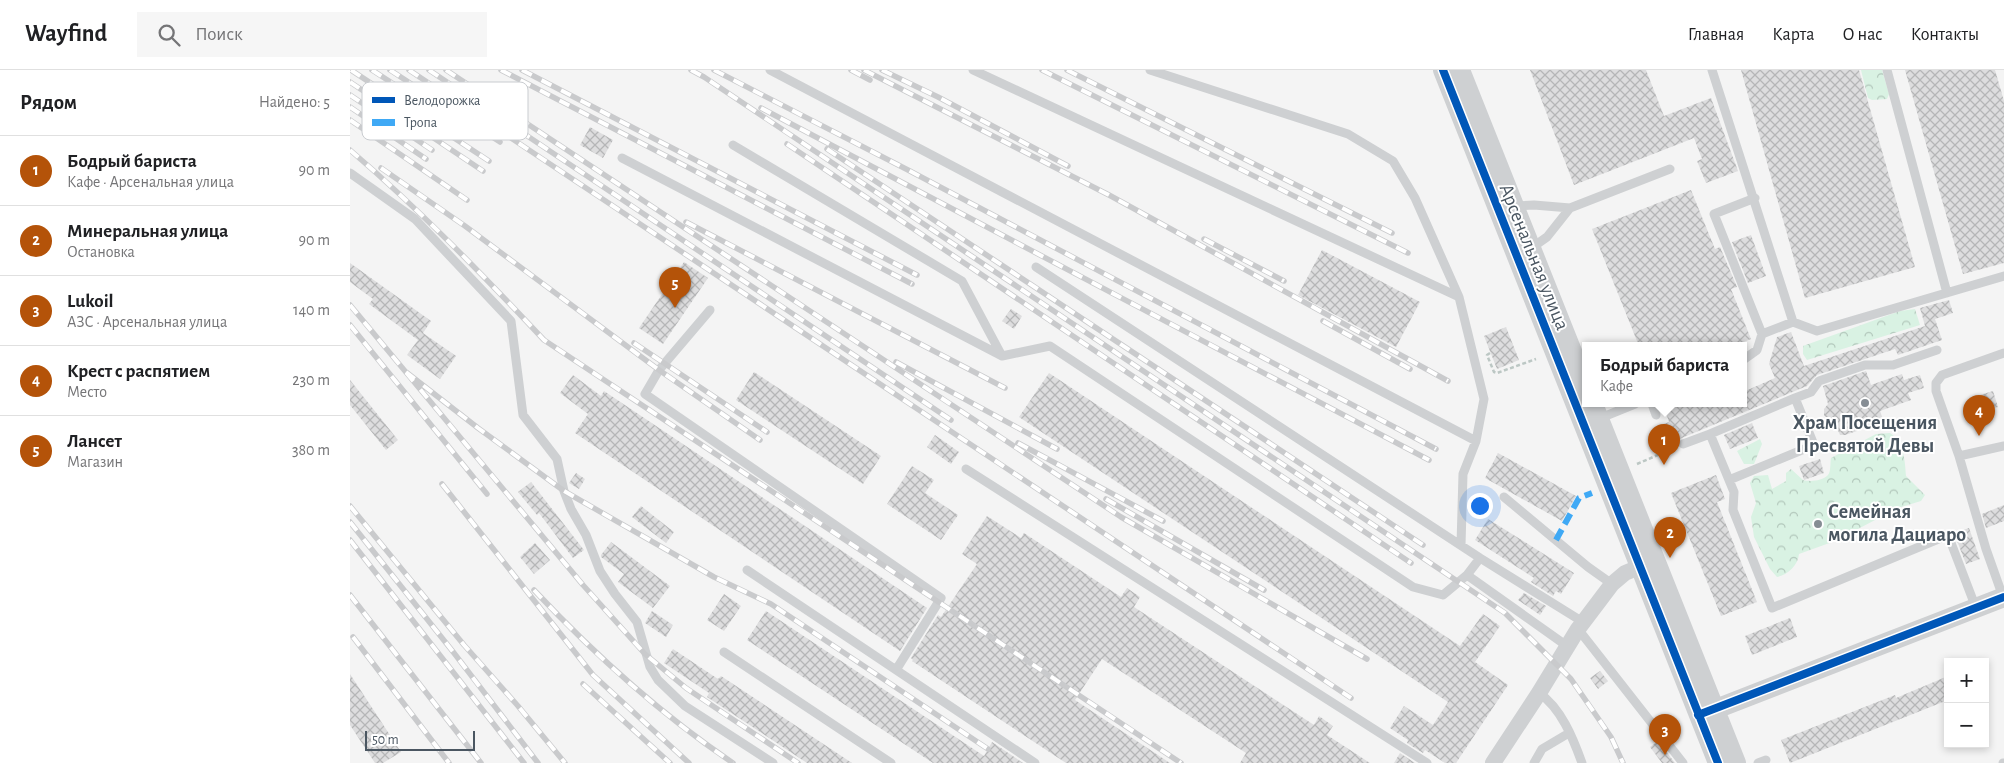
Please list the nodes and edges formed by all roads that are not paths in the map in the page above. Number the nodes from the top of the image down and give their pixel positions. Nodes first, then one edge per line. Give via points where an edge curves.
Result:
1 (770, 70) edge
2 (973, 70) edge
3 (1150, 70) edge
4 (1443, 70) edge
5 (1460, 70) edge
6 (1712, 70) edge
7 (1887, 70) edge
8 (733, 145) dead end
9 (622, 158) dead end
10 (1670, 169) dead end
11 (350, 173) edge
12 (1755, 198) junction
13 (1570, 208) junction
14 (1506, 209) junction
15 (1523, 251) junction
16 (1036, 267) dead end
17 (2004, 276) edge
18 (1947, 293) junction
19 (1459, 297) junction
20 (710, 310) dead end
21 (1793, 322) junction
22 (1762, 334) junction
23 (1936, 350) dead end
24 (2004, 353) edge
25 (1002, 356) junction
26 (1747, 357) edge
27 (1582, 378) edge
28 (1582, 392) edge
29 (1795, 398) junction
30 (1624, 407) edge
31 (1653, 407) edge
32 (1656, 415) dead end
33 (1592, 416) edge
34 (1710, 434) junction
35 (1476, 441) junction
36 (1682, 444) road end
37 (2004, 446) edge
38 (1959, 456) junction
39 (966, 469) dead end
40 (1729, 480) junction
41 (1504, 496) dead end
42 (1461, 545) junction
43 (1480, 558) junction
44 (1647, 563) junction
45 (747, 570) dead end
46 (1467, 575) junction
47 (1612, 584) junction
48 (2004, 597) edge
49 (1976, 608) junction
50 (1580, 625) junction
51 (1567, 646) junction
52 (724, 652) dead end
53 (896, 670) junction
54 (1539, 693) junction
55 (1706, 712) junction
56 (1569, 733) junction
57 (773, 763) edge
58 (891, 763) edge
59 (1035, 763) edge
60 (1427, 763) edge
61 (1493, 763) edge
62 (1534, 763) edge
63 (1582, 763) edge
64 (1683, 763) edge
65 (1718, 763) edge
66 (1736, 763) edge

1 - 35 lane
2 - 19 lane
3 - 19 lane via 1348,134 1393,161 1415,198
4 - 14 street, Арсенальная улица
5 - 14 street, Арсенальная улица
6 - 12 lane
7 - 18 lane
8 - 25 lane via 962,281
9 - 25 lane
10 - 13 lane
11 - 57 lane via 414,219 511,321 523,416 558,459 570,509 586,535 600,571 637,622 650,667 658,680 685,706
12 - 21 lane
12 - 22 lane via 1714,214
13 - 14 lane via 1534,205
13 - 15 lane via 1547,237
14 - 15 street, Арсенальная улица
15 - 27 street, Арсенальная улица
15 - 28 street, Арсенальная улица
16 - 42 lane
17 - 18 lane
18 - 21 lane via 1817,331
19 - 35 lane via 1484,399
20 - 53 lane via 659,370 645,394 941,598
21 - 22 lane
22 - 26 lane via 1757,350
23 - 29 lane via 1893,365 1865,366 1819,381 1811,392
24 - 38 lane via 1942,375 1936,383
25 - 46 lane via 1050,346 1413,587 1443,595
29 - 34 lane
29 - 40 lane via 1814,445
30 - 33 lane
31 - 32 lane
33 - 44 street, Арсенальная улица
34 - 36 lane
34 - 40 lane
35 - 42 lane via 1463,474
37 - 38 lane
38 - 48 lane via 1986,549
39 - 60 lane
40 - 49 lane via 1734,492 1733,510 1772,608 1948,535
41 - 47 lane
42 - 43 lane
43 - 46 lane
43 - 50 lane
44 - 47 street via 1625,573
44 - 55 street, Арсенальная улица
45 - 53 lane
46 - 51 lane
47 - 50 street
48 - 49 street
49 - 55 street
50 - 51 street
50 - 64 lane
51 - 54 street
52 - 58 lane
53 - 59 lane
54 - 56 lane via 1553,705
54 - 61 street
55 - 65 street, Арсенальная улица
55 - 66 street, Арсенальная улица
56 - 62 lane via 1542,749
56 - 63 lane

